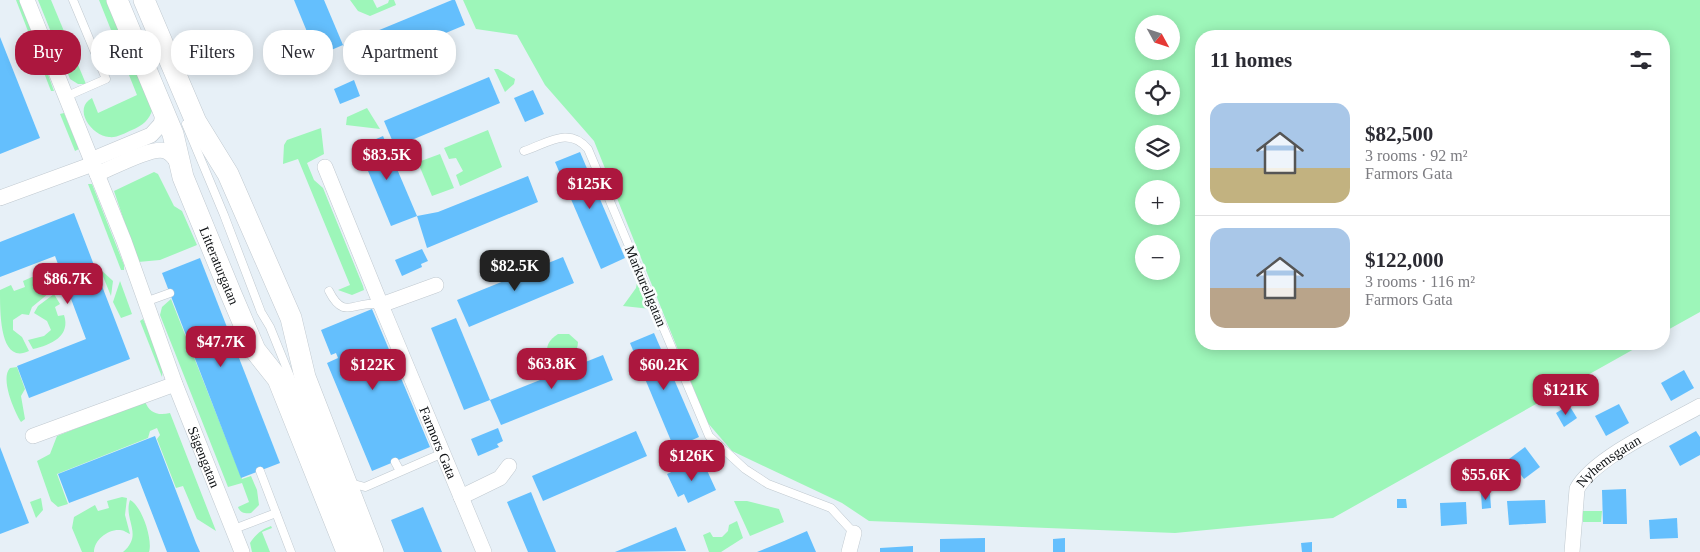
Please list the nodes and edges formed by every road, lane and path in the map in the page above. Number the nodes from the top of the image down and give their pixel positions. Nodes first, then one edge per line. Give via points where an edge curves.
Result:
1 (27, 0) edge
2 (73, 0) edge
3 (117, 0) edge
4 (144, 0) edge
5 (65, 97) junction
6 (173, 112) junction
7 (524, 151) dead end
8 (93, 166) junction
9 (324, 167) dead end
10 (181, 169) junction
11 (0, 198) edge
12 (436, 285) dead end
13 (329, 291) dead end
14 (170, 293) dead end
15 (145, 302) junction
16 (381, 305) junction
17 (175, 384) junction
18 (1700, 406) edge
19 (33, 436) dead end
20 (443, 453) junction
21 (395, 462) dead end
22 (509, 466) dead end
23 (260, 471) dead end
24 (400, 471) junction
25 (346, 481) junction
26 (461, 497) junction
27 (276, 513) junction
28 (234, 529) junction
29 (854, 533) joint
30 (242, 552) edge
31 (291, 552) edge
32 (347, 552) edge
33 (361, 552) edge
34 (373, 552) edge
35 (484, 552) edge
36 (849, 552) edge
37 (1572, 552) edge

1 - 5 street, Sägengatan
2 - 5 lane via 106,79
3 - 6 street, Litteraturgatan
4 - 25 street via 196,122 225,168 291,318 305,377
5 - 8 street, Sägengatan
6 - 8 street via 150,135
6 - 10 street, Litteraturgatan
6 - 33 lane via 224,215
7 - 29 lane, Markurellgatan via 568,136 580,139 588,149 709,436 745,469 768,484 831,508
8 - 10 street via 165,151 175,158
8 - 11 street
8 - 15 street, Sägengatan
9 - 16 street, Farmors Gata
10 - 32 street, Litteraturgatan via 255,350 278,379
12 - 16 street
13 - 16 lane via 335,304 342,308 370,302
14 - 15 lane
15 - 17 street, Sägengatan
16 - 20 street, Farmors Gata
17 - 19 street
17 - 28 street, Sägengatan
18 - 37 street, Nyhemsgatan via 1599,465 1582,481 1578,489
20 - 24 lane
20 - 26 street, Farmors Gata
21 - 24 lane
22 - 26 street via 500,478
23 - 27 lane
24 - 25 lane via 365,486
25 - 34 street
26 - 35 street, Farmors Gata
27 - 28 lane
27 - 31 lane
28 - 30 street, Sägengatan
29 - 36 street

